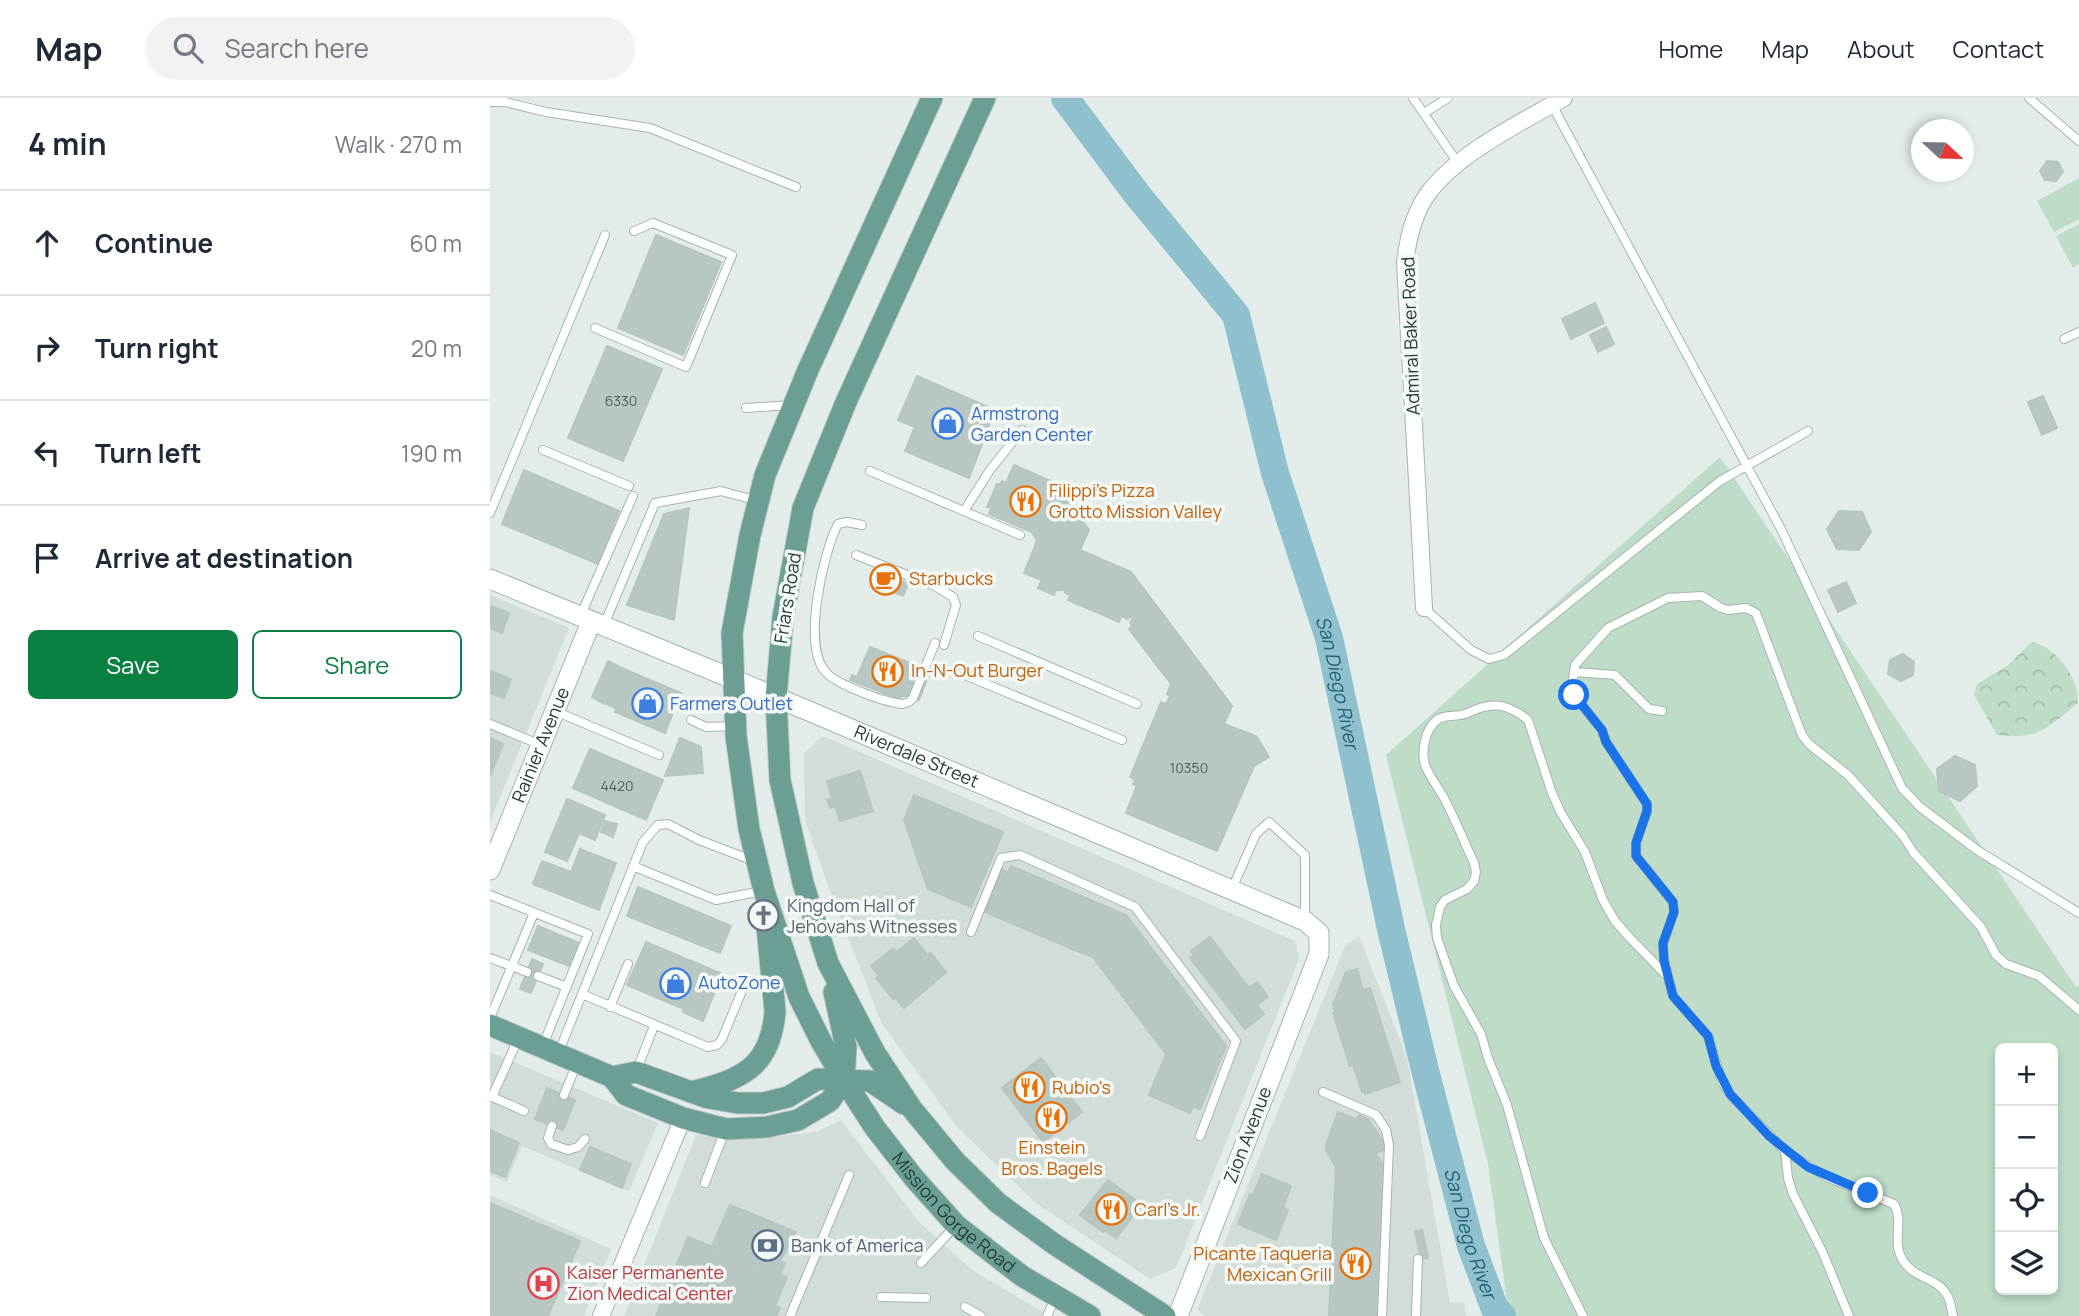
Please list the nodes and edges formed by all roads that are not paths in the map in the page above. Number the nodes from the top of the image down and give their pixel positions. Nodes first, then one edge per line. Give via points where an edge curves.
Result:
1 (932, 98) edge
2 (985, 98) edge
3 (1413, 98) edge
4 (1448, 98) edge
5 (2029, 98) edge
6 (490, 102) edge
7 (1558, 102) edge
8 (1424, 113) junction
9 (2079, 141) edge
10 (1458, 163) junction
11 (796, 187) dead end
12 (634, 231) dead end
13 (605, 235) dead end
14 (595, 328) dead end
15 (2079, 332) edge
16 (2064, 339) dead end
17 (793, 405) junction
18 (746, 408) dead end
19 (1022, 430) dead end
20 (1808, 431) dead end
21 (543, 450) dead end
22 (1745, 466) junction
23 (870, 471) dead end
24 (629, 486) dead end
25 (633, 496) dead end
26 (758, 501) junction
27 (964, 511) junction
28 (490, 513) edge
29 (862, 525) dead end
30 (1020, 535) dead end
31 (856, 555) dead end
32 (490, 579) edge
33 (1424, 608) joint
34 (592, 622) junction
35 (978, 636) dead end
36 (1574, 672) junction
37 (962, 674) dead end
38 (733, 679) junction
39 (776, 698) junction
40 (1137, 704) dead end
41 (555, 711) junction
42 (1662, 711) dead end
43 (691, 720) dead end
44 (490, 724) edge
45 (735, 726) junction
46 (1122, 740) dead end
47 (541, 745) junction
48 (659, 755) dead end
49 (757, 862) junction
50 (491, 866) edge
51 (633, 866) junction
52 (1231, 890) junction
53 (764, 891) junction
54 (490, 895) edge
55 (534, 912) junction
56 (2079, 913) edge
57 (1305, 921) junction
58 (971, 932) dead end
59 (490, 957) edge
60 (828, 963) junction
61 (628, 964) dead end
62 (512, 966) junction
63 (527, 972) dead end
64 (537, 976) dead end
65 (1668, 978) junction
66 (746, 981) dead end
67 (566, 988) junction
68 (582, 995) junction
69 (610, 1007) junction
70 (2079, 1010) edge
71 (490, 1018) edge
72 (490, 1025) edge
73 (654, 1026) junction
74 (518, 1037) junction
75 (559, 1055) junction
76 (636, 1072) junction
77 (612, 1077) junction
78 (844, 1080) junction
79 (691, 1092) junction
80 (1322, 1092) dead end
81 (564, 1096) dead end
82 (491, 1097) edge
83 (912, 1109) junction
84 (524, 1111) dead end
85 (683, 1118) junction
86 (552, 1126) dead end
87 (726, 1129) junction
88 (1200, 1136) dead end
89 (586, 1139) dead end
90 (1785, 1151) junction
91 (849, 1175) dead end
92 (705, 1183) dead end
93 (956, 1225) junction
94 (1418, 1259) dead end
95 (921, 1263) dead end
96 (1056, 1295) junction
97 (881, 1297) dead end
98 (926, 1298) dead end
99 (965, 1307) dead end
100 (601, 1316) edge
101 (790, 1316) edge
102 (981, 1316) edge
103 (1047, 1316) edge
104 (1090, 1316) edge
105 (1165, 1316) edge
106 (1178, 1316) edge
107 (1382, 1316) edge
108 (1416, 1316) edge
109 (1583, 1316) edge
110 (1849, 1316) edge
111 (1953, 1316) edge

1 - 17 main road
2 - 39 main road, Friars Road via 846,401 803,508 783,617
3 - 8 lane
4 - 8 lane
5 - 9 lane
6 - 11 lane via 650,128
7 - 10 street, Admiral Baker Road
7 - 22 lane
8 - 10 lane
10 - 33 street, Admiral Baker Road via 1426,196 1409,232 1405,262
12 - 14 lane via 653,223 732,255 686,367
13 - 28 lane via 525,440
15 - 16 lane
17 - 18 lane
17 - 26 main road
19 - 27 lane via 989,470
20 - 22 lane
21 - 24 lane
22 - 33 lane via 1595,579 1504,655 1489,659 1471,650
22 - 56 lane via 1781,529 1902,788 1977,850
23 - 27 lane
25 - 34 lane via 601,573
26 - 34 lane via 721,491 655,503
26 - 38 main road via 732,633
27 - 30 lane
29 - 31 lane via 838,524 832,536 814,636 819,662 839,681 902,704 909,702 956,605 953,597 935,586
32 - 34 street, Riverdale Street
34 - 38 street, Riverdale Street
34 - 41 street, Rainier Avenue
35 - 40 lane
36 - 42 lane via 1615,674 1649,709
36 - 65 lane via 1578,701 1602,730 1647,804 1636,856 1673,902 1663,943
36 - 70 lane via 1608,628 1668,598 1702,596 1721,608 1746,608 1756,613 1802,734 1810,744 1848,775 1903,836 1981,927 1996,955 2006,964 2039,976
37 - 46 lane
38 - 39 street, Riverdale Street
38 - 45 main road
39 - 52 street, Riverdale Street
39 - 60 main road, Friars Road via 780,780 803,883
41 - 47 street, Rainier Avenue
41 - 48 lane
43 - 45 lane via 706,727
44 - 47 lane
45 - 49 main road
47 - 50 street, Rainier Avenue
49 - 51 lane via 668,824 658,825 643,842
49 - 53 main road
51 - 53 lane via 716,900
51 - 68 lane
52 - 57 street, Riverdale Street
52 - 57 lane via 1256,834 1269,822 1305,855
53 - 78 main road via 799,997
53 - 79 main road via 775,1011 767,1046 738,1077
54 - 55 lane
55 - 62 lane
55 - 67 lane via 588,934
57 - 106 street, Zion Avenue via 1319,933 1319,954
58 - 88 lane via 1001,858 1020,855 1135,907 1236,1041
59 - 62 lane
60 - 78 main road via 846,1047
60 - 83 main road, Friars Road via 875,1054
61 - 69 lane
62 - 63 lane
62 - 71 lane
64 - 67 lane
65 - 90 lane via 1673,996 1708,1036 1730,1094
65 - 109 lane via 1615,921 1585,852 1552,793 1528,720 1503,705 1491,704 1436,720 1424,744 1425,764 1476,872 1467,889 1440,907 1437,938 1507,1105 1544,1238
66 - 73 lane via 717,1045 701,1045
67 - 75 lane
68 - 69 lane
68 - 75 lane
69 - 73 lane
72 - 74 main road
73 - 76 lane
74 - 75 main road
74 - 82 lane
75 - 77 main road
75 - 81 lane
76 - 77 main road
76 - 79 main road
77 - 85 main road via 626,1096
78 - 79 main road via 818,1079 788,1097 763,1102 738,1103
78 - 83 main road via 870,1081
78 - 87 main road via 830,1101 798,1120 767,1128
78 - 93 main road, Mission Gorge Road via 875,1128
80 - 107 lane via 1376,1115 1386,1130
82 - 84 lane
83 - 105 main road, Mission Gorge Road via 998,1203
85 - 87 main road
85 - 100 street
86 - 89 lane via 551,1144 568,1150
87 - 92 lane
90 - 110 lane via 1793,1194
90 - 111 lane via 1827,1177 1894,1204 1899,1213 1896,1246 1902,1260 1909,1269 1941,1286
91 - 101 lane
93 - 95 lane
93 - 96 main road, Mission Gorge Road via 1022,1276
94 - 108 lane
96 - 103 lane
96 - 104 main road, Mission Gorge Road
97 - 98 lane
99 - 102 lane

